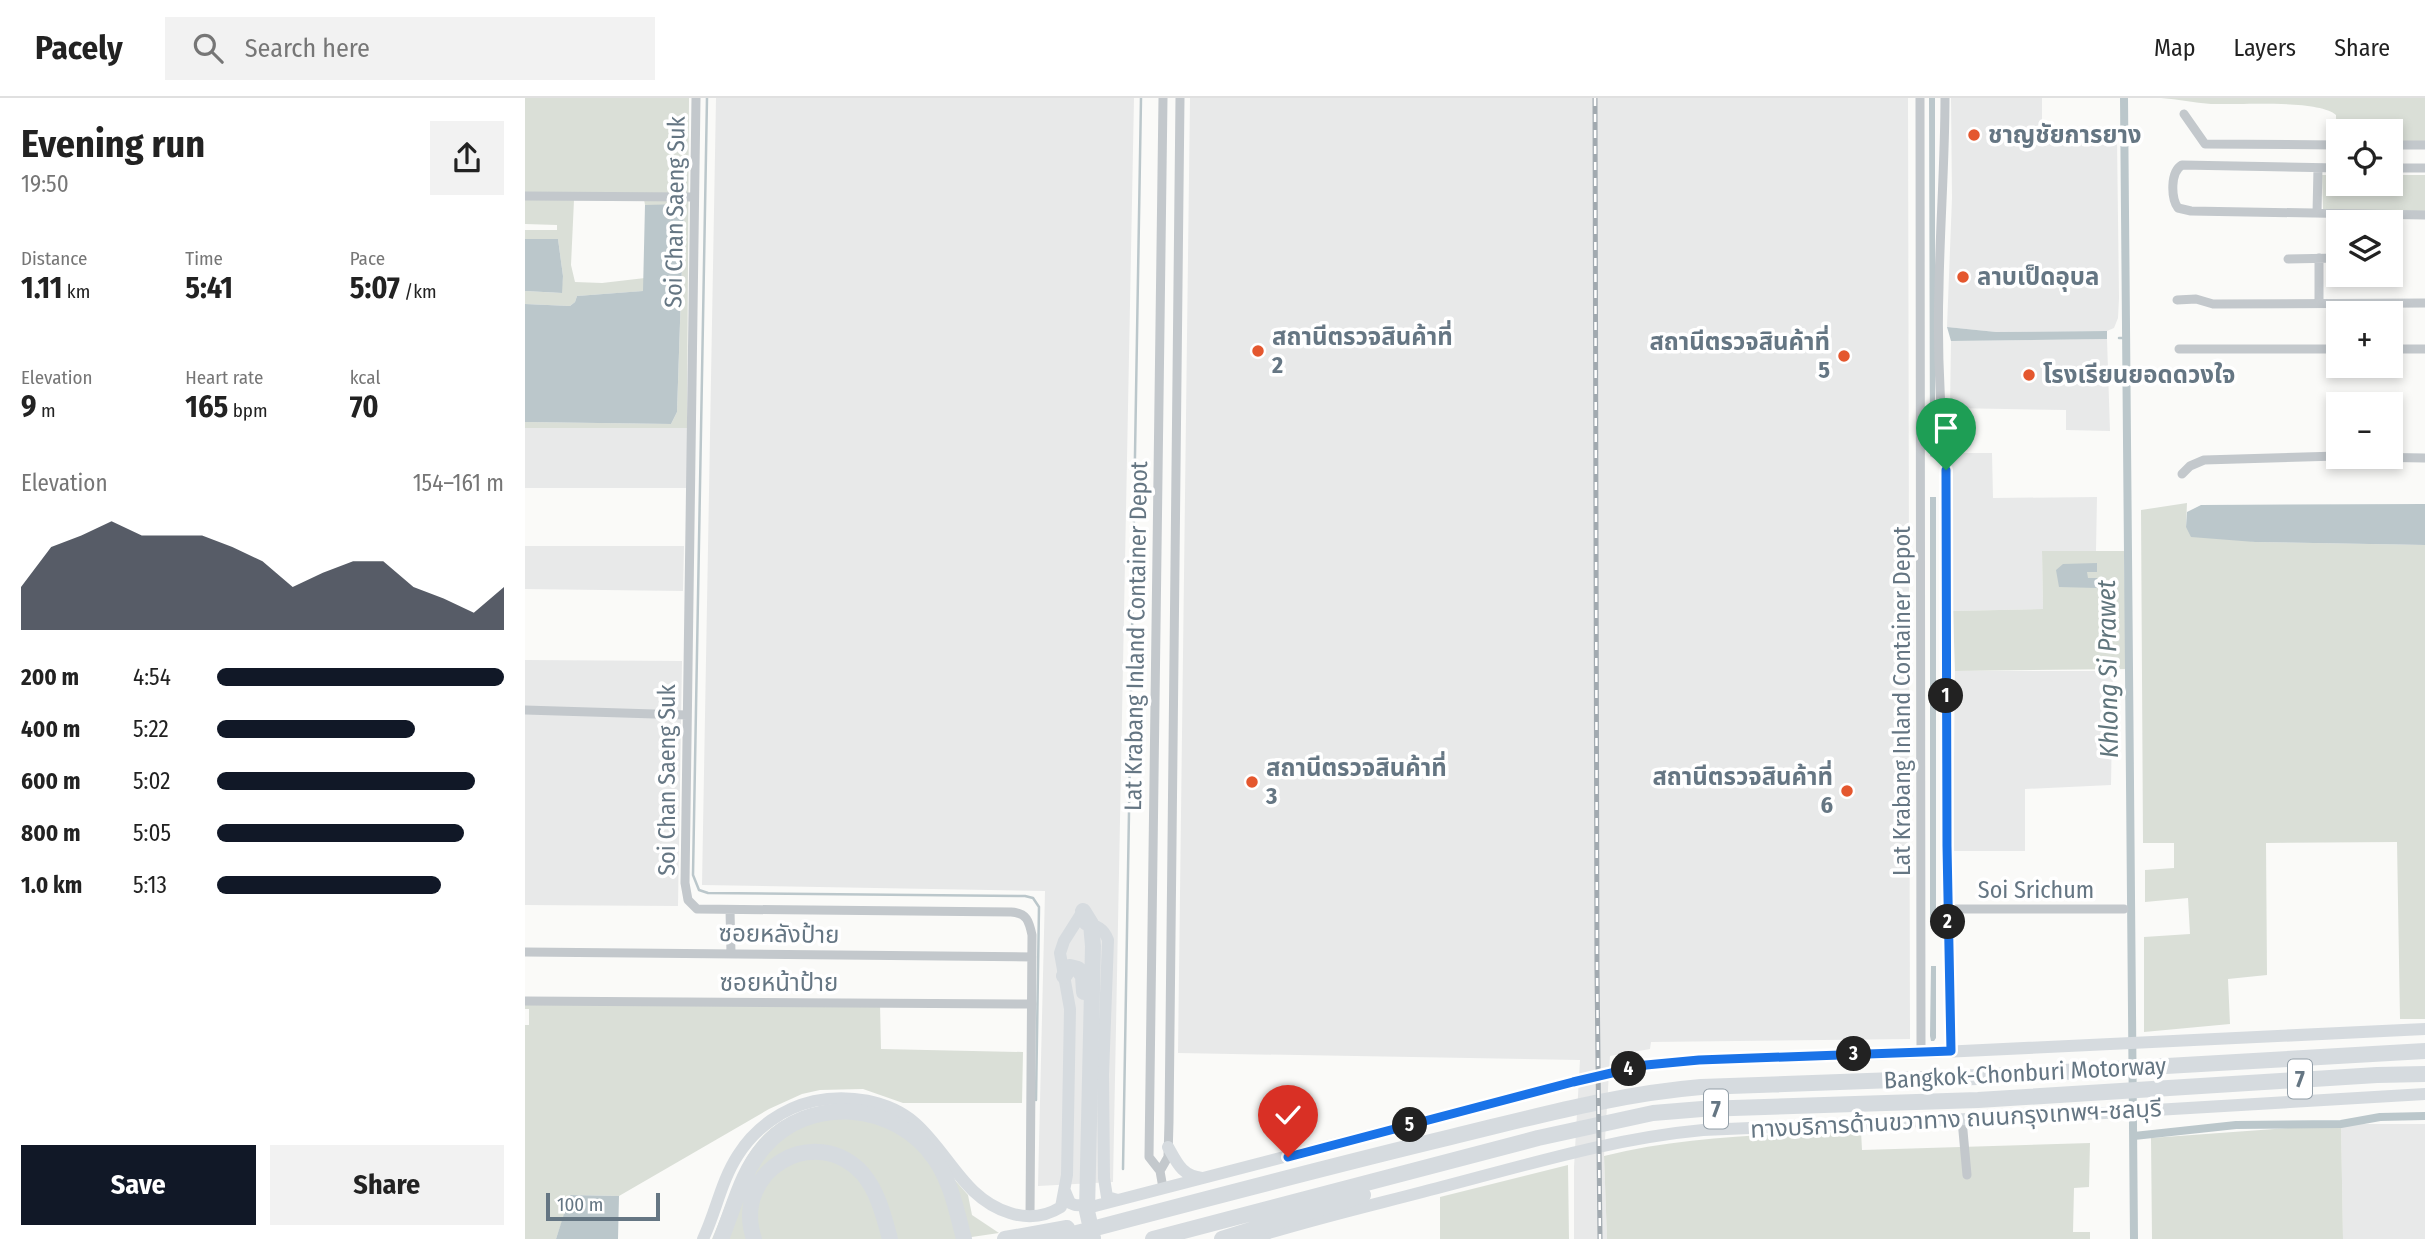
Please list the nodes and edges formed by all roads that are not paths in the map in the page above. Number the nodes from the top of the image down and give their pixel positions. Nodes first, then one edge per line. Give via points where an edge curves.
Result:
1 (695, 98) edge
2 (1163, 98) edge
3 (1180, 98) edge
4 (1920, 98) edge
5 (1945, 98) edge
6 (2184, 114) dead end
7 (2326, 145) edge
8 (2403, 145) edge
9 (2425, 145) edge
10 (2318, 168) junction
11 (2326, 168) edge
12 (2403, 168) edge
13 (2425, 168) edge
14 (525, 196) edge
15 (694, 197) junction
16 (2317, 213) junction
17 (2425, 215) edge
18 (2288, 258) dead end
19 (2319, 258) junction
20 (2326, 258) edge
21 (2176, 300) dead end
22 (2319, 303) junction
23 (2425, 303) edge
24 (2179, 349) dead end
25 (2326, 349) edge
26 (2403, 349) edge
27 (2425, 349) edge
28 (2326, 456) edge
29 (2403, 458) edge
30 (2425, 458) edge
31 (2182, 474) dead end
32 (525, 710) edge
33 (687, 715) junction
34 (1173, 763) junction
35 (1154, 764) junction
36 (1948, 909) junction
37 (2124, 909) dead end
38 (730, 910) junction
39 (1087, 918) junction
40 (1151, 935) junction
41 (1171, 935) junction
42 (525, 952) edge
43 (731, 953) junction
44 (1032, 957) junction
45 (1064, 976) junction
46 (525, 1000) edge
47 (1032, 1003) junction
48 (2425, 1028) edge
49 (1951, 1051) junction
50 (2425, 1051) edge
51 (1921, 1053) junction
52 (2425, 1074) edge
53 (2425, 1094) edge
54 (1962, 1125) junction
55 (1168, 1147) junction
56 (1488, 1152) junction
57 (1333, 1166) junction
58 (1160, 1171) junction
59 (1967, 1175) dead end
60 (1207, 1178) junction
61 (1163, 1188) junction
62 (1065, 1191) junction
63 (1122, 1200) junction
64 (1030, 1217) junction
65 (1213, 1223) junction
66 (703, 1239) edge
67 (721, 1239) edge
68 (754, 1239) edge
69 (890, 1239) edge
70 (964, 1239) edge
71 (1005, 1239) edge
72 (1054, 1239) edge
73 (1073, 1239) edge
74 (1094, 1239) edge
75 (1153, 1239) edge
76 (1185, 1239) edge
77 (1222, 1239) edge
78 (1249, 1239) edge

1 - 15 street, Soi Chan Saeng Suk
2 - 35 street, Lat Krabang Inland Container Depot
3 - 34 street, Lat Krabang Inland Container Depot
4 - 51 street, Lat Krabang Inland Container Depot
5 - 36 street, Lat Krabang Inland Container Depot via 1938,302 1946,470
6 - 7 street via 2205,144
8 - 9 street
10 - 11 street
10 - 16 street
10 - 16 street via 2182,165 2174,175 2174,203 2185,211
12 - 13 street
14 - 15 street
15 - 33 street, Soi Chan Saeng Suk
16 - 17 street
18 - 19 street
19 - 20 street
19 - 22 street
21 - 22 street
22 - 23 street
24 - 25 street
26 - 27 street
28 - 31 street via 2204,460
29 - 30 street
32 - 33 street
33 - 38 street, Soi Chan Saeng Suk via 688,900 697,909
34 - 35 street
34 - 41 street, Lat Krabang Inland Container Depot
35 - 40 street, Lat Krabang Inland Container Depot
36 - 37 street, Soi Srichum
36 - 49 street, Lat Krabang Inland Container Depot
38 - 43 street
38 - 44 street, Soi Chan Saeng Suk via 1017,912 1030,923
39 - 45 main road via 1073,926 1064,941 1060,953
39 - 63 main road via 1108,940 1105,1190 1109,1198
39 - 74 highway via 1093,946 1087,1211
40 - 41 street
40 - 58 street, Lat Krabang Inland Container Depot via 1149,1157
41 - 55 street, Lat Krabang Inland Container Depot
42 - 43 street, ซอยหลังป้าย
43 - 44 street, ซอยหลังป้าย
44 - 47 street, Soi Chan Saeng Suk
45 - 62 main road via 1070,1009
45 - 73 highway via 1070,967 1078,969 1084,987
46 - 47 street, ซอยหน้าป้าย
47 - 64 street, Soi Chan Saeng Suk
48 - 49 main road
49 - 51 main road
50 - 57 highway, Bangkok-Chonburi Motorway / 7 via 1650,1091
51 - 60 main road via 1646,1065
52 - 56 highway, Bangkok-Chonburi Motorway / 7 via 1653,1113
53 - 54 main road, ทางบริการด้านขวาทาง ถนนกรุงเทพฯ-ชลบุรี
54 - 59 street
54 - 78 main road, ทางบริการด้านขวาทาง ถนนกรุงเทพฯ-ชลบุรี via 1830,1125 1655,1134
55 - 58 street, Lat Krabang Inland Container Depot
55 - 60 main road via 1182,1170
56 - 65 highway, Bangkok-Chonburi Motorway / 7
56 - 77 highway via 1422,1178
57 - 71 highway
57 - 72 highway, Bangkok-Chonburi Motorway / 7
58 - 61 street, Lat Krabang Inland Container Depot
60 - 61 main road
61 - 63 main road
62 - 63 main road via 1069,1203 1075,1205
62 - 64 main road via 1061,1207
64 - 66 main road via 1003,1211 977,1195 906,1117 871,1102 831,1098 781,1114 751,1138 727,1176
65 - 75 highway, Bangkok-Chonburi Motorway / 7
65 - 76 highway
67 - 70 highway via 747,1174 770,1141 806,1118 853,1111 903,1127 928,1149 941,1168
68 - 69 highway via 751,1206 760,1180 782,1160 814,1152 835,1156 861,1172 876,1196

